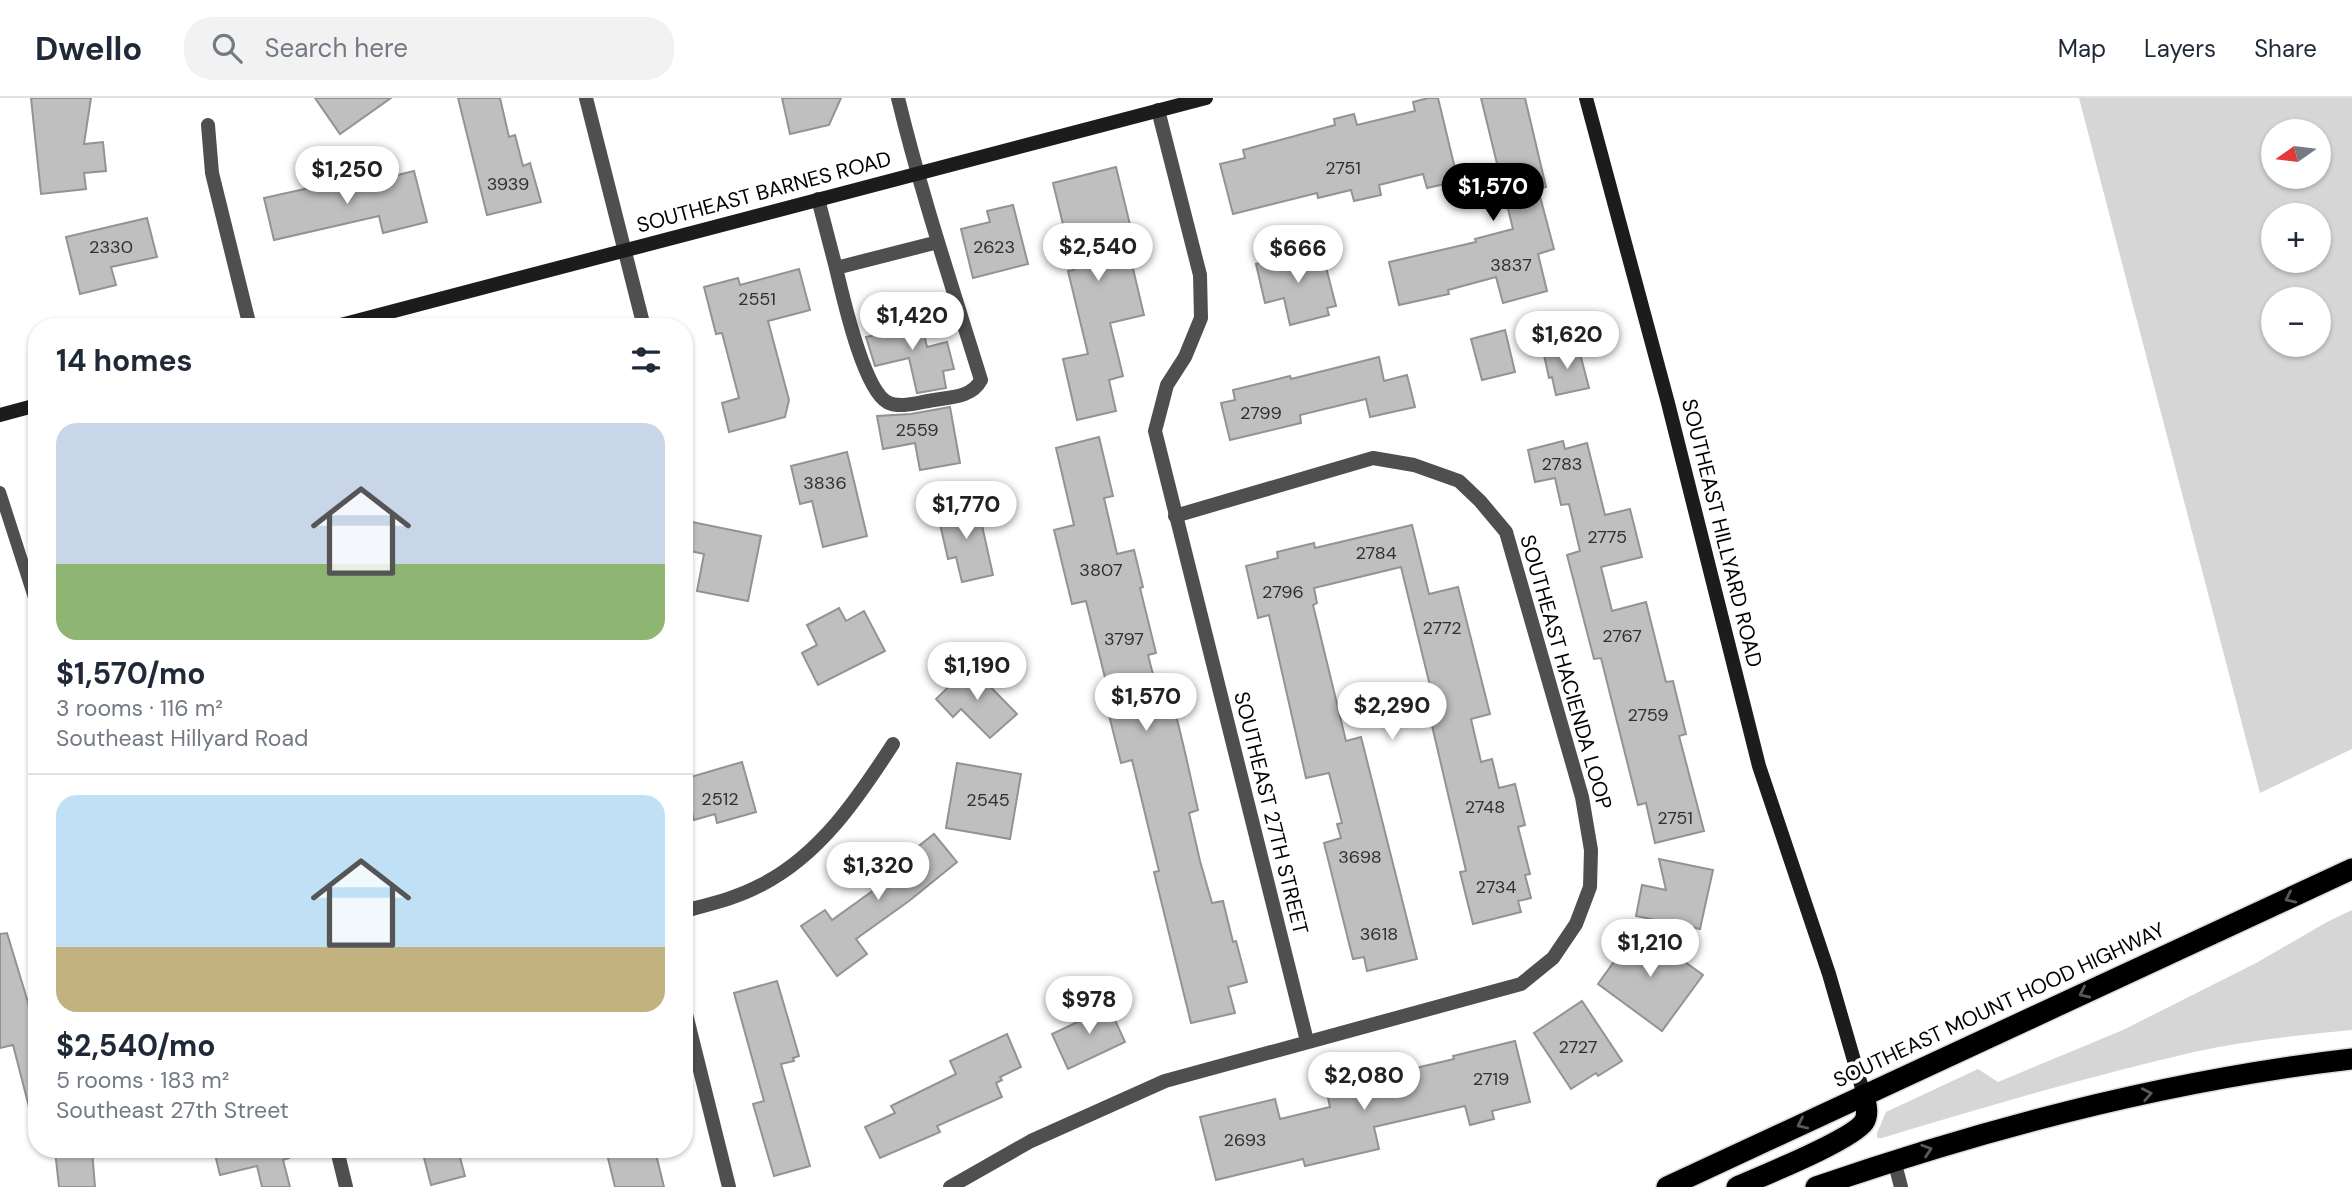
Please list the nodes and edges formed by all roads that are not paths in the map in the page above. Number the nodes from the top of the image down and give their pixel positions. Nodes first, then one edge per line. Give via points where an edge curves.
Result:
1 (586, 98) edge
2 (898, 98) edge
3 (1206, 98) edge
4 (1586, 98) edge
5 (1158, 110) junction
6 (208, 125) dead end
7 (917, 174) junction
8 (818, 200) junction
9 (939, 242) junction
10 (624, 251) junction
11 (836, 268) junction
12 (248, 318) edge
13 (367, 318) edge
14 (642, 318) edge
15 (28, 407) edge
16 (0, 415) edge
17 (0, 492) edge
18 (1175, 516) junction
19 (28, 579) edge
20 (893, 744) dead end
21 (2352, 869) edge
22 (693, 909) edge
23 (1307, 1041) junction
24 (693, 1042) edge
25 (2352, 1059) edge
26 (1864, 1095) junction
27 (339, 1158) edge
28 (1894, 1160) junction
29 (346, 1187) edge
30 (729, 1187) edge
31 (950, 1187) edge
32 (1667, 1187) edge
33 (1737, 1187) edge
34 (1816, 1187) edge
35 (1901, 1187) edge

1 - 10 street
2 - 7 street
3 - 5 street, SOUTHEAST BARNES ROAD
4 - 26 street, SOUTHEAST HILLYARD ROAD via 1759,766
5 - 7 street, SOUTHEAST BARNES ROAD
5 - 18 street, SOUTHEAST 27TH STREET via 1200,275 1201,318 1167,385 1155,431
6 - 12 street via 212,173
7 - 8 street, SOUTHEAST BARNES ROAD
7 - 9 street
8 - 10 street, SOUTHEAST BARNES ROAD
8 - 11 street
9 - 11 street
9 - 11 street via 981,380 961,395 897,406 886,401 862,360
10 - 13 street, SOUTHEAST BARNES ROAD
10 - 14 street
15 - 16 street
17 - 19 lane
18 - 23 street, SOUTHEAST 27TH STREET
18 - 23 street, SOUTHEAST HACIENDA LOOP via 1373,458 1414,465 1459,481 1506,533 1583,797 1591,850 1590,887 1576,924 1553,958 1521,984
20 - 22 street via 833,828 810,852 760,886
21 -> 26 highway, SOUTHEAST MOUNT HOOD HIGHWAY
23 - 31 street, SOUTHEAST HACIENDA LOOP via 1166,1081 1031,1141
24 - 30 street
28 -> 25 highway via 2040,1117 2240,1076
26 -> 32 highway, SOUTHEAST MOUNT HOOD HIGHWAY
26 - 33 highway via 1866,1120 1858,1128
27 - 29 street
28 - 34 highway
28 - 35 street

